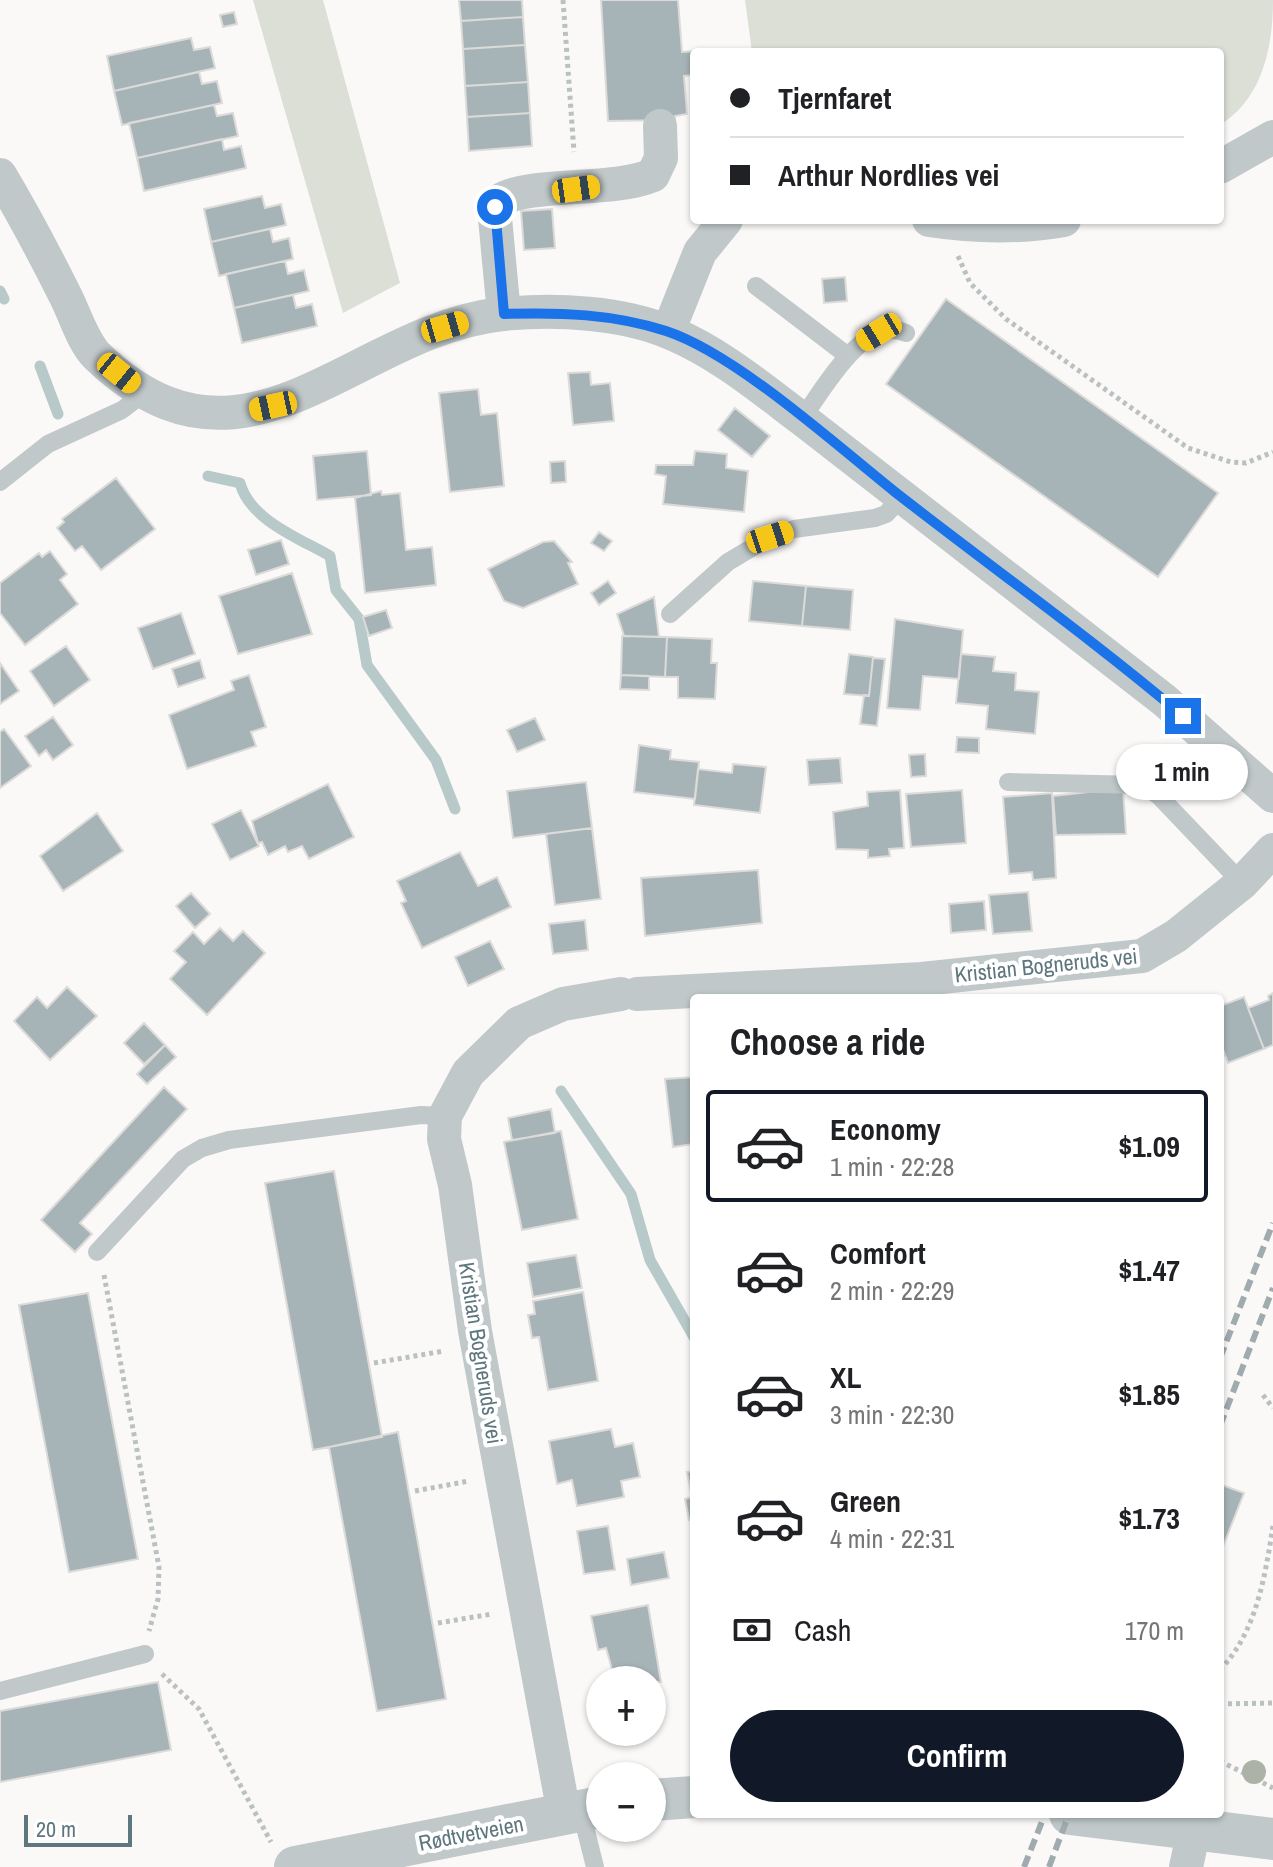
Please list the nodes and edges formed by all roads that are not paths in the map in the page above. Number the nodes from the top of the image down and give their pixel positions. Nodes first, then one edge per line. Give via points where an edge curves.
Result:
1 (660, 126) dead end
2 (1273, 137) edge
3 (1224, 165) edge
4 (0, 175) edge
5 (723, 224) edge
6 (980, 224) edge
7 (1034, 224) edge
8 (756, 286) dead end
9 (504, 314) junction
10 (668, 332) junction
11 (906, 333) dead end
12 (848, 356) junction
13 (144, 393) junction
14 (802, 419) junction
15 (0, 482) edge
16 (902, 497) junction
17 (670, 614) dead end
18 (1008, 782) dead end
19 (1273, 796) edge
20 (1273, 850) edge
21 (1242, 883) junction
22 (445, 1116) junction
23 (97, 1252) road end
24 (145, 1654) road end
25 (0, 1691) edge
26 (690, 1797) edge
27 (666, 1799) edge
28 (582, 1811) edge
29 (1084, 1818) edge
30 (1273, 1839) edge
31 (1190, 1848) edge
32 (284, 1857) edge
33 (595, 1867) edge

1 - 9 street via 661,158 653,175 519,193 495,207
2 - 3 street
4 - 13 street via 94,354
5 - 10 street via 700,252
6 - 7 street
8 - 12 lane
9 - 10 street via 581,314
9 - 13 street via 445,327 273,406 220,413
10 - 14 street via 744,375
11 - 12 lane via 879,332
12 - 14 lane
13 - 15 lane via 122,410 48,444
14 - 16 street
16 - 17 lane via 875,518 794,529 750,546
16 - 19 street via 1164,700
18 - 21 lane via 1143,785
20 - 21 street, Kristian Bogneruds vei
21 - 22 street, Kristian Bogneruds vei via 1142,956 922,979 629,994 563,1004 519,1023 468,1073
22 - 23 lane via 229,1140 202,1148 183,1159
22 - 28 street, Kristian Bogneruds vei via 444,1139 475,1331
24 - 25 lane
26 - 27 street
28 - 32 street, Rødtvetveien
28 - 33 lane
29 - 31 street
30 - 31 street

